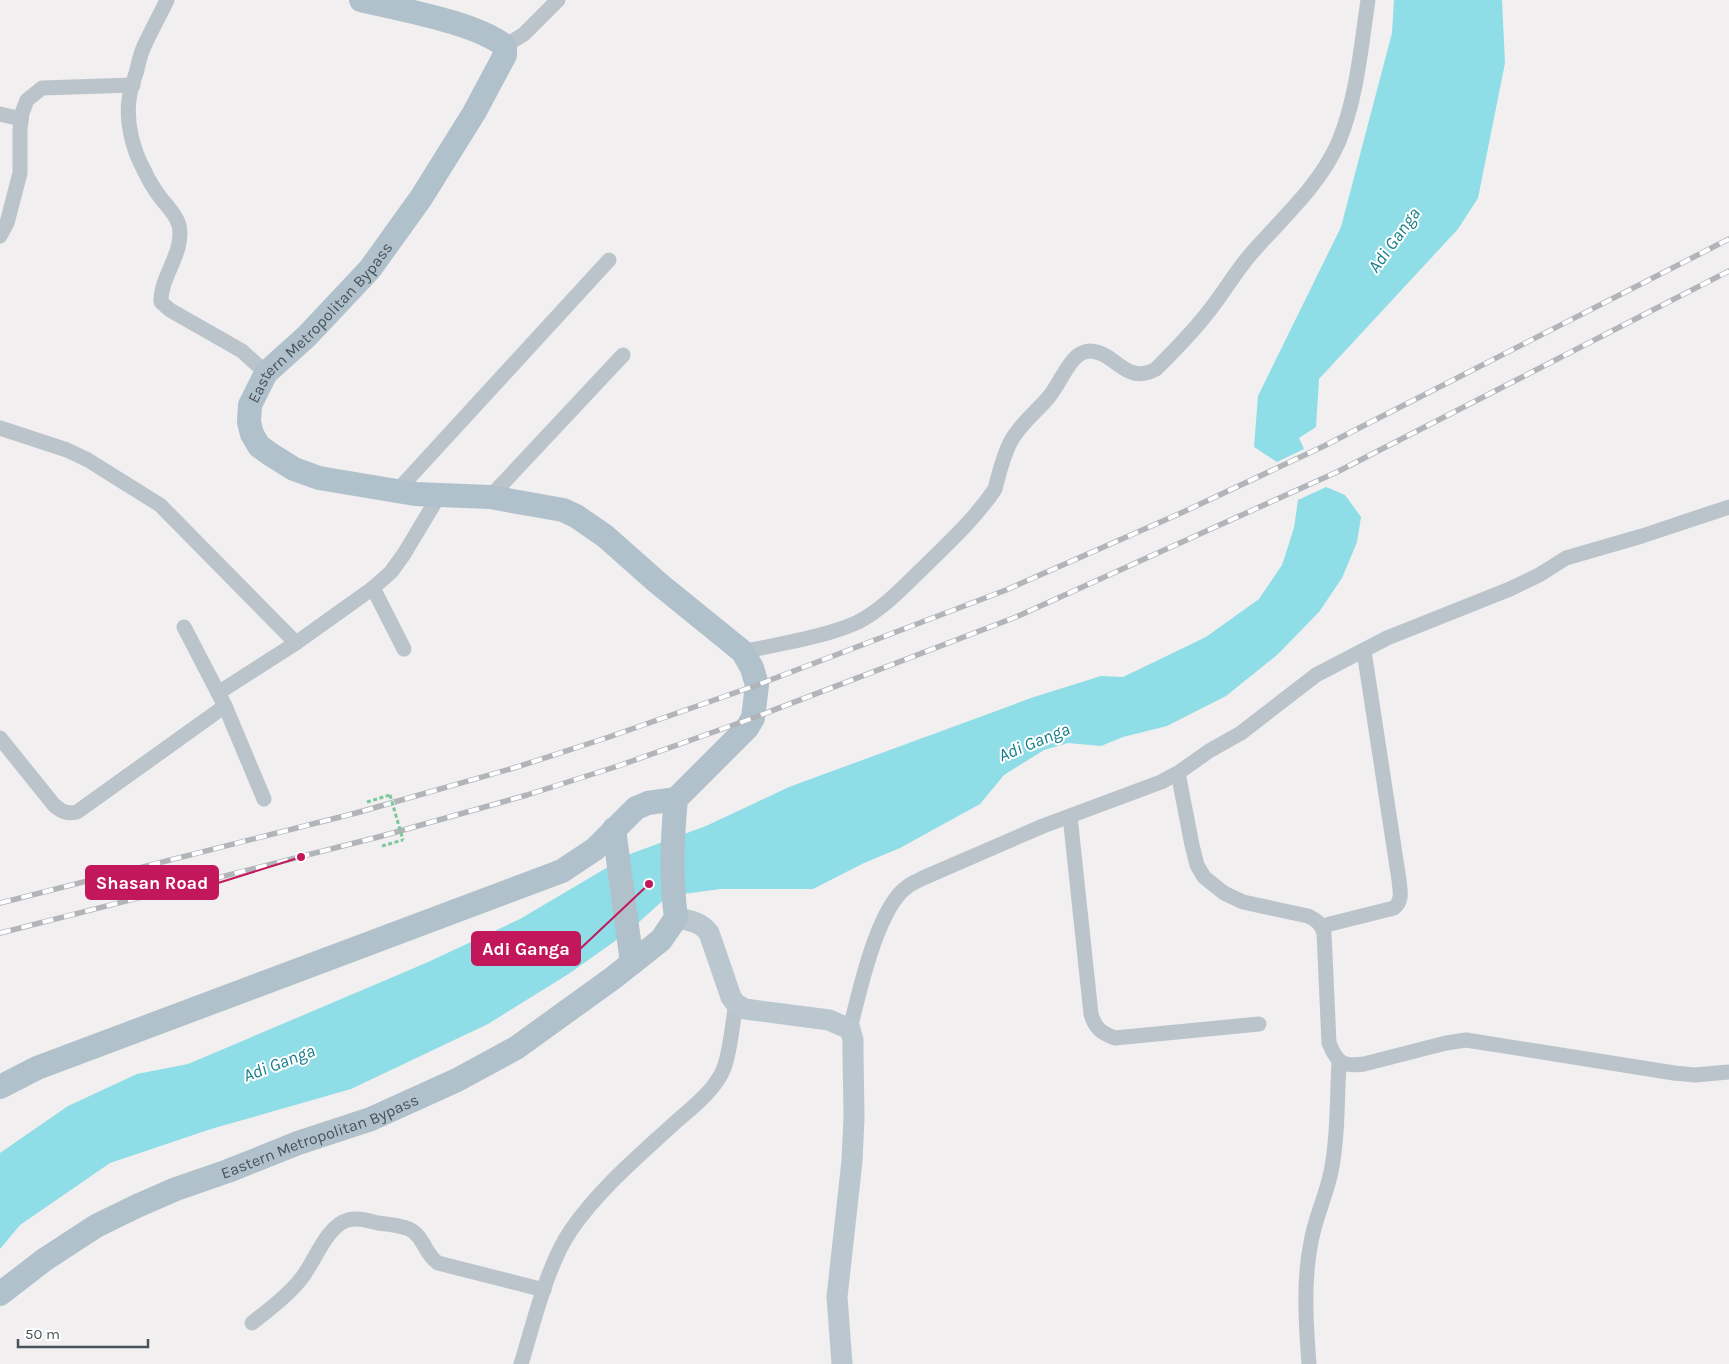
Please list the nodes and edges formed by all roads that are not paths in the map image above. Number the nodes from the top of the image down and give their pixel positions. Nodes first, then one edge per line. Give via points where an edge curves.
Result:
1 (167, 0) edge
2 (361, 0) edge
3 (558, 0) edge
4 (1368, 0) edge
5 (505, 46) junction
6 (132, 84) junction
7 (0, 114) edge
8 (21, 119) junction
9 (0, 236) edge
10 (610, 260) dead end
11 (623, 355) dead end
12 (266, 373) junction
13 (0, 428) edge
14 (397, 491) junction
15 (440, 494) junction
16 (490, 497) junction
17 (1729, 507) edge
18 (373, 588) junction
19 (184, 627) dead end
20 (296, 643) junction
21 (404, 649) dead end
22 (1364, 650) junction
23 (743, 652) junction
24 (221, 699) junction
25 (0, 738) edge
26 (1178, 773) junction
27 (264, 799) dead end
28 (676, 799) junction
29 (1070, 816) junction
30 (615, 837) junction
31 (675, 911) junction
32 (1322, 926) junction
33 (632, 963) junction
34 (736, 1004) junction
35 (1259, 1024) dead end
36 (850, 1029) junction
37 (1339, 1062) junction
38 (1729, 1072) edge
39 (0, 1087) edge
40 (544, 1290) junction
41 (0, 1294) edge
42 (252, 1323) dead end
43 (521, 1364) edge
44 (842, 1364) edge
45 (1309, 1364) edge

1 - 6 street via 147,39
2 - 5 main road via 465,27
3 - 5 street via 524,34
4 - 23 street via 1351,99 1339,141 1328,162 1313,184 1249,256 1205,316 1156,370 1138,375 1097,352 1081,352 1011,440 990,496 966,526 892,598 874,613 834,631
5 - 12 main road, Eastern Metropolitan Bypass via 505,55 474,113 393,239 345,297
6 - 8 street via 42,88 27,100
6 - 12 street via 129,117 137,153 159,196 179,224 178,248 163,285 161,302 242,351
7 - 8 street
8 - 9 street via 20,173 7,223
10 - 14 street
11 - 16 street
12 - 14 main road, Eastern Metropolitan Bypass via 250,405 249,422 259,446 294,469 318,478
13 - 20 street via 88,460 160,505
14 - 15 main road, Eastern Metropolitan Bypass
15 - 16 main road, Eastern Metropolitan Bypass
15 - 18 street via 404,554 391,572
16 - 23 main road, Eastern Metropolitan Bypass via 563,510 576,516 613,542
17 - 22 street via 1566,558 1539,576
18 - 20 street
18 - 21 street
19 - 24 street
20 - 24 street
22 - 26 street via 1316,675 1241,733
22 - 32 street via 1400,903 1394,908
23 - 28 main road, Eastern Metropolitan Bypass via 757,685 751,723
24 - 25 street via 77,812 69,814 54,805
24 - 27 street
26 - 29 street
26 - 32 street via 1197,865 1204,877 1242,902 1308,916
28 - 30 main road via 648,802 636,808
28 - 31 main road via 673,830
29 - 35 street via 1094,1025 1103,1034 1115,1038
29 - 36 street via 905,888 890,907 877,934
30 - 33 main road
30 - 39 main road via 562,871 37,1068
31 - 33 main road, Eastern Metropolitan Bypass via 661,940
31 - 34 main road via 704,926 709,933
32 - 37 street via 1329,1043
33 - 41 main road, Eastern Metropolitan Bypass via 516,1048 457,1080 371,1119 298,1143 138,1206 96,1226
34 - 36 main road via 745,1009 829,1020
34 - 40 street via 724,1068 716,1082 613,1179 588,1207 559,1250
36 - 44 main road via 853,1040 852,1161 837,1297
37 - 38 street via 1364,1064 1466,1040 1674,1073
37 - 45 street via 1334,1156 1310,1243 1307,1300
40 - 42 street via 438,1263 431,1258 416,1234 408,1229 349,1219 332,1231 290,1291
40 - 43 street

